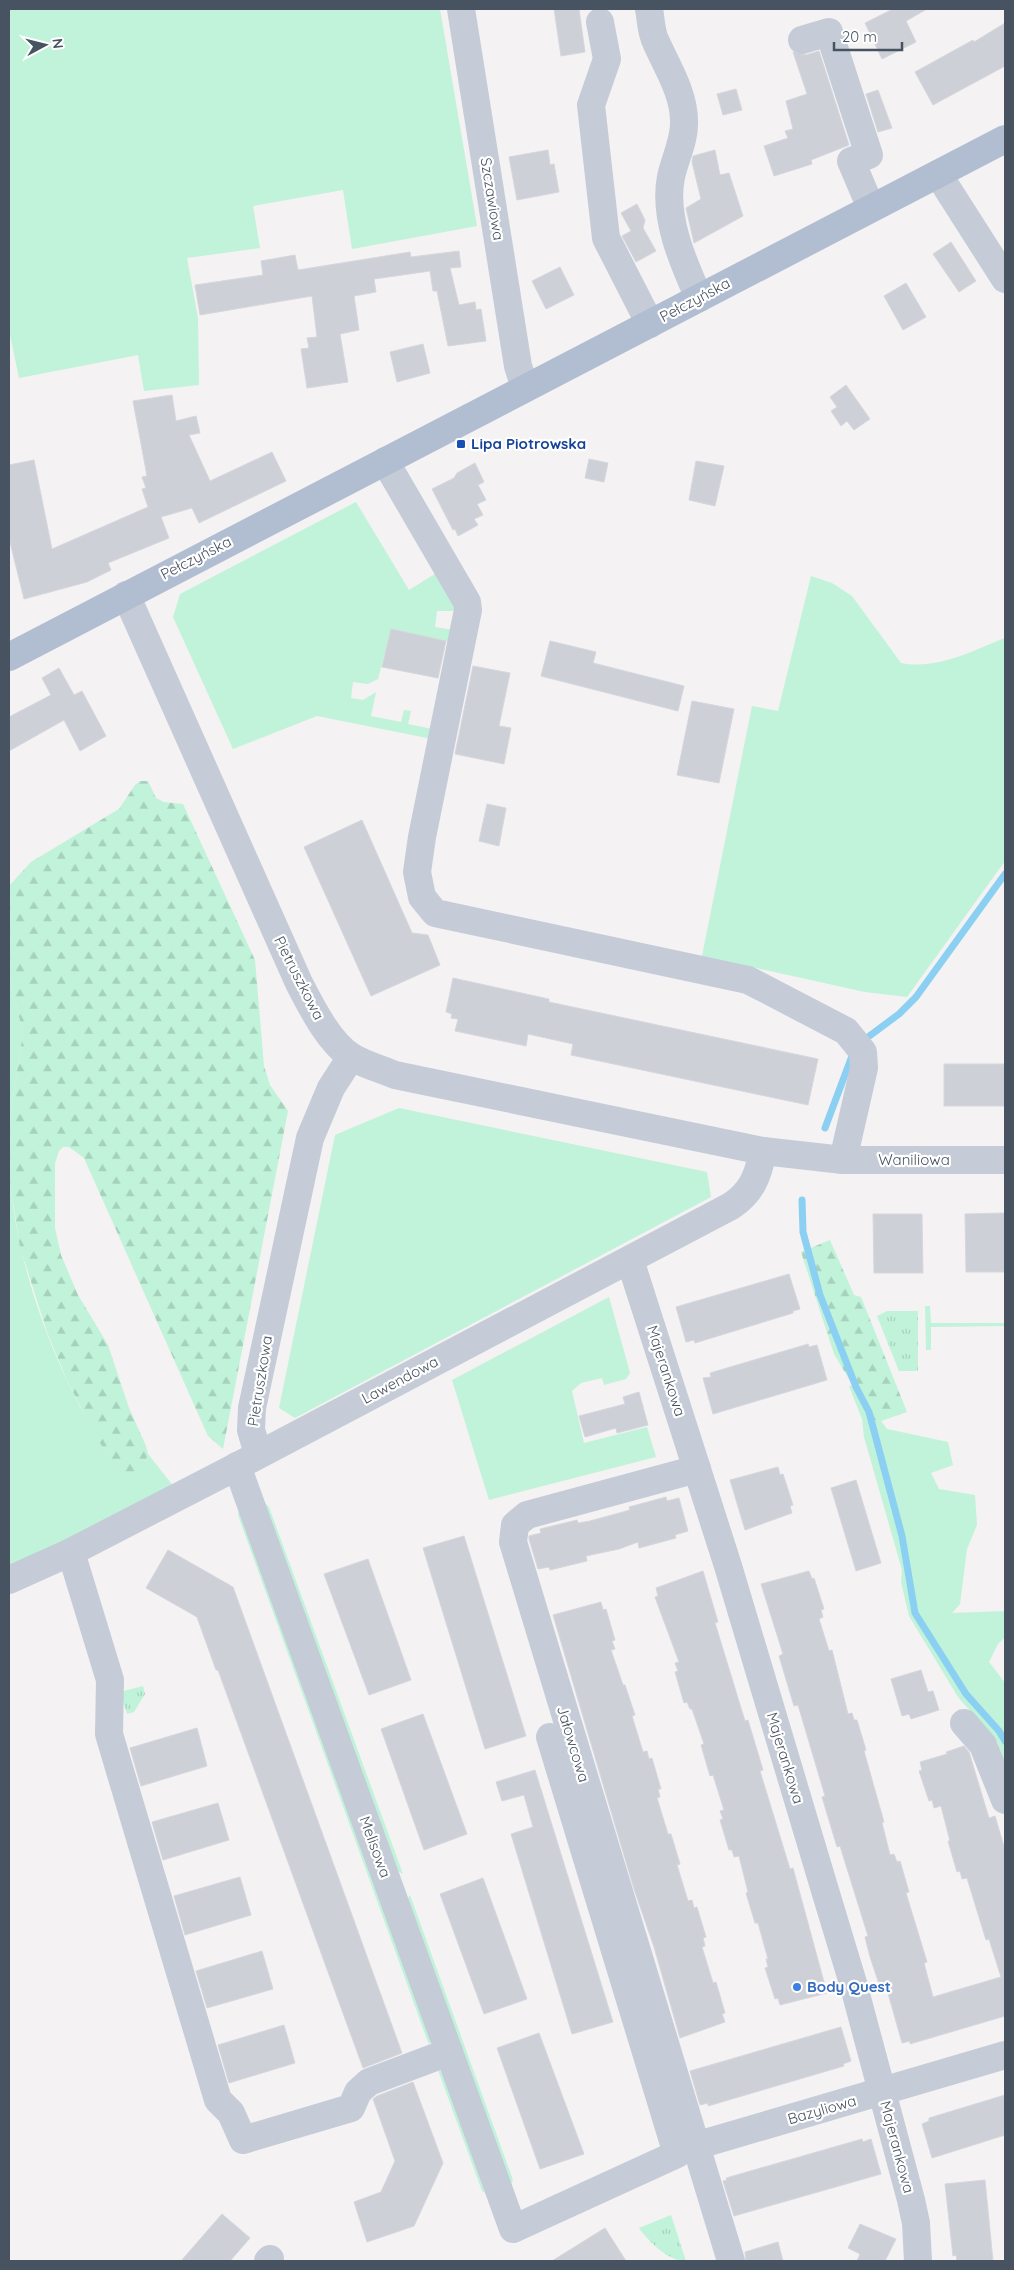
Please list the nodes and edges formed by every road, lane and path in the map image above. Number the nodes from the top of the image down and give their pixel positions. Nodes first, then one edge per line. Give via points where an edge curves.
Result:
1 (461, 9) edge
2 (649, 9) edge
3 (600, 22) dead end
4 (802, 40) dead end
5 (1005, 139) edge
6 (938, 174) junction
7 (872, 208) junction
8 (1005, 278) edge
9 (699, 298) junction
10 (650, 324) junction
11 (525, 388) junction
12 (385, 461) junction
13 (126, 595) junction
14 (9, 656) edge
15 (351, 1057) junction
16 (763, 1151) junction
17 (833, 1159) junction
18 (1005, 1160) edge
19 (630, 1260) junction
20 (247, 1460) junction
21 (697, 1469) junction
22 (69, 1553) junction
23 (9, 1580) edge
24 (964, 1723) dead end
25 (550, 1737) dead end
26 (1005, 1800) edge
27 (449, 2052) junction
28 (1005, 2055) edge
29 (882, 2092) junction
30 (695, 2146) junction
31 (731, 2261) edge
32 (918, 2261) edge

1 - 11 street, Szczawiowa via 518,366
2 - 9 street via 655,40 682,102 684,122 671,177 670,202 681,254
3 - 10 street via 606,59 592,105 606,238
4 - 7 street via 829,32 869,155 851,161
5 - 6 main road, Pełczyńska
6 - 7 main road, Pełczyńska
6 - 8 street
7 - 9 main road, Pełczyńska
9 - 10 main road, Pełczyńska
10 - 11 main road, Pełczyńska
11 - 12 main road, Pełczyńska
12 - 13 main road, Pełczyńska
12 - 17 street via 467,602 468,618 417,872 422,896 435,913 748,980 846,1031 858,1045 864,1068
13 - 14 main road, Pełczyńska
13 - 15 street, Pietruszkowa via 299,983 315,1014
15 - 16 street, Waniliowa via 395,1075
15 - 20 street, Pietruszkowa via 331,1088 310,1138 252,1408
16 - 17 street, Waniliowa
16 - 19 street, Lawendowa via 754,1185 744,1197
17 - 18 street, Waniliowa
19 - 20 street, Lawendowa
19 - 21 street, Majerankowa
20 - 22 street, Lawendowa
20 - 27 street, Melisowa
21 - 29 street, Majerankowa via 853,1984
21 - 30 street, Jałowcowa via 527,1516 515,1525 513,1537 518,1563
22 - 23 street, Lawendowa
22 - 27 street via 110,1680 109,1734 218,2100 232,2113 243,2140 351,2108 358,2092 369,2082
24 - 26 street via 984,1744
25 - 27 street, Melisowa via 677,2154 513,2228
28 - 29 street, Bazyliowa
29 - 30 street, Bazyliowa
29 - 32 street, Majerankowa via 913,2208
30 - 31 street, Jałowcowa

